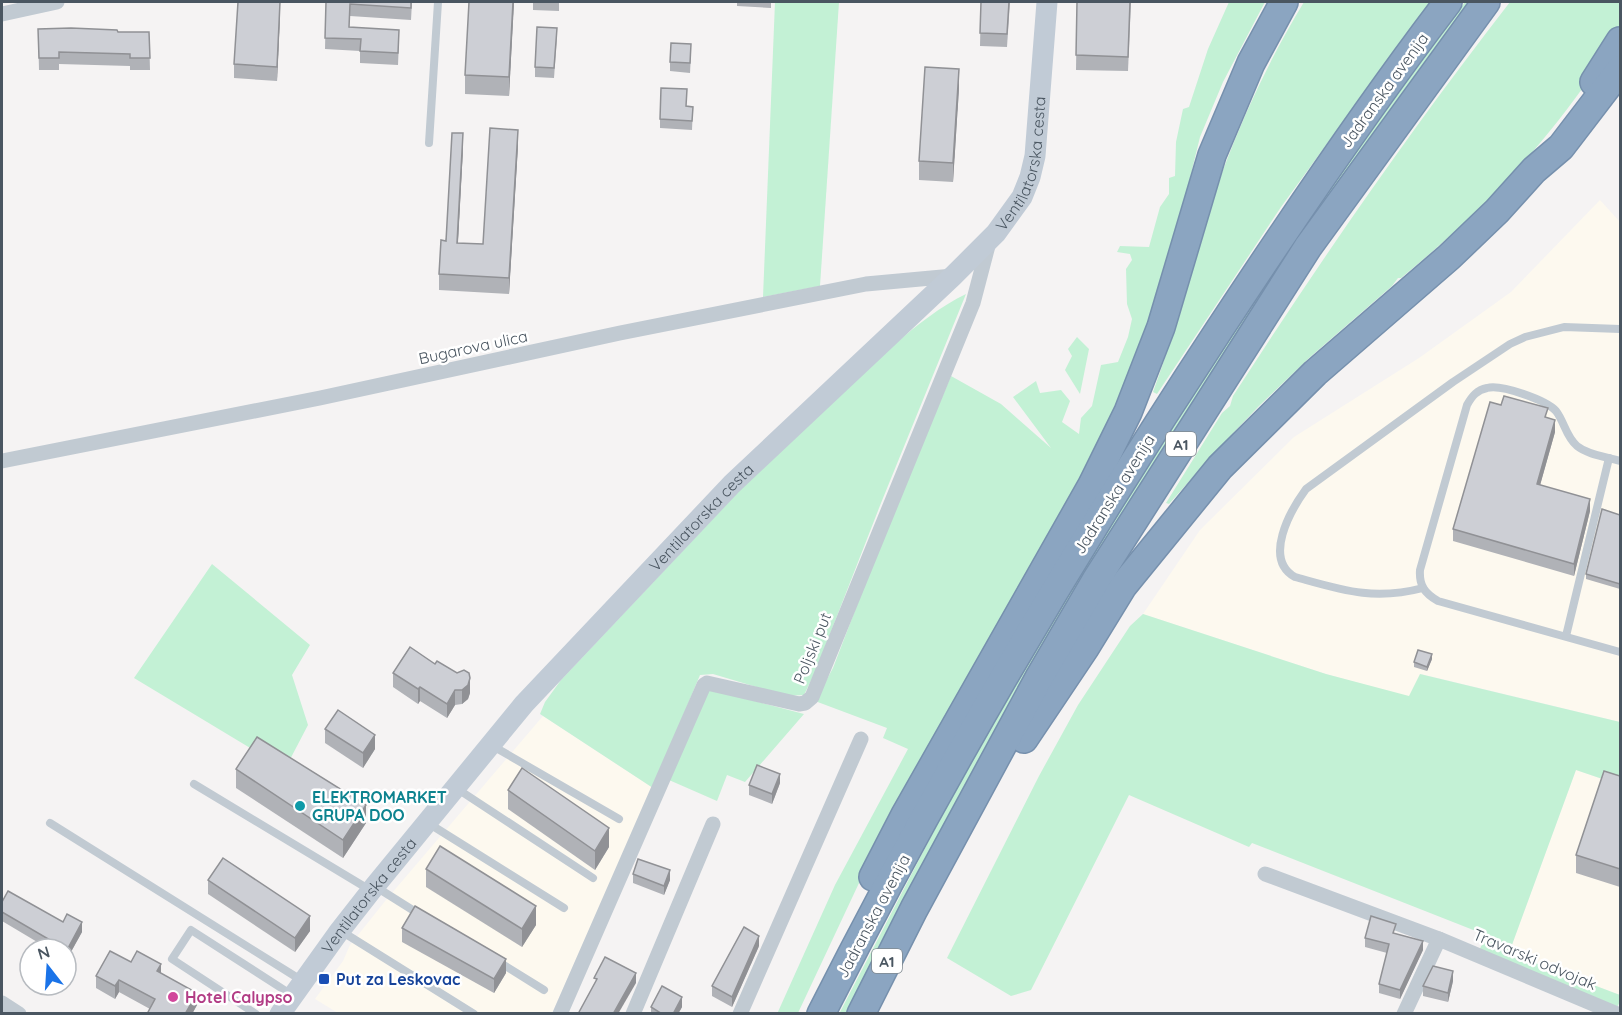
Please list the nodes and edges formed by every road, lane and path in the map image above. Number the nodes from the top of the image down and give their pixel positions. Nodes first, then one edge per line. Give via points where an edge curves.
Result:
1 (57, 2) edge
2 (438, 2) edge
3 (1047, 2) edge
4 (1284, 2) edge
5 (1448, 2) edge
6 (1486, 2) edge
7 (2, 14) edge
8 (1620, 41) edge
9 (1620, 70) edge
10 (429, 142) dead end
11 (1534, 170) junction
12 (989, 239) junction
13 (953, 276) junction
14 (1620, 329) edge
15 (1609, 458) junction
16 (2, 461) edge
17 (1620, 461) edge
18 (1423, 588) junction
19 (1566, 636) junction
20 (1620, 652) edge
21 (861, 739) dead end
22 (490, 745) junction
23 (194, 784) dead end
24 (455, 787) junction
25 (619, 819) dead end
26 (426, 822) junction
27 (50, 823) dead end
28 (713, 824) dead end
29 (1265, 874) dead end
30 (593, 878) dead end
31 (373, 889) junction
32 (564, 908) dead end
33 (914, 909) junction
34 (426, 918) edge
35 (340, 931) junction
36 (1439, 939) junction
37 (494, 960) edge
38 (298, 989) junction
39 (544, 990) dead end
40 (2, 1003) edge
41 (19, 1014) edge
42 (256, 1014) edge
43 (280, 1014) edge
44 (474, 1014) edge
45 (560, 1014) edge
46 (633, 1014) edge
47 (740, 1014) edge
48 (812, 1014) edge
49 (821, 1014) edge
50 (861, 1014) edge
51 (1404, 1014) edge
52 (1617, 1014) edge

1 - 7 street
2 - 10 lane
3 - 12 main road, Ventilatorska cesta via 1035,156 1022,197
4 - 48 highway via 1251,63 1212,155 1161,327 1128,412 1092,484 905,815 819,983
5 - 49 highway, Jadranska avenija / A1 via 1266,257 1074,557 865,927
6 - 33 highway, Jadranska avenija / A1 via 1308,247 1161,475 1040,676
8 - 11 highway
9 - 11 highway via 1561,147
11 - 33 highway via 1449,257 1315,373 1212,476 1123,586
12 - 13 main road, Ventilatorska cesta
12 - 45 street, Poljski put via 973,303 812,697 798,704 707,682 704,685
13 - 16 street, Bugarova ulica via 866,284
13 - 22 main road, Ventilatorska cesta via 732,484
14 - 18 lane via 1564,327 1510,344 1306,489 1298,499 1280,540 1280,557 1288,573 1360,594
15 - 17 lane
15 - 18 lane via 1578,447 1555,410 1545,402 1497,387 1482,389 1467,405 1420,570
15 - 19 lane
18 - 19 lane via 1438,601
19 - 20 lane
21 - 47 street
22 - 24 main road, Ventilatorska cesta
22 - 25 lane
23 - 31 lane
24 - 26 main road, Ventilatorska cesta
24 - 30 lane
26 - 31 main road, Ventilatorska cesta
26 - 32 lane
27 - 38 lane
28 - 46 street
29 - 36 street, Travarski odvojak
31 - 34 lane
31 - 35 main road, Ventilatorska cesta
33 - 50 highway, Jadranska avenija / A1
35 - 38 main road, Ventilatorska cesta
35 - 44 lane
36 - 51 street
36 - 52 street, Travarski odvojak
37 - 39 lane
38 - 42 lane via 191,930 172,959
38 - 43 main road, Ventilatorska cesta
40 - 41 street

